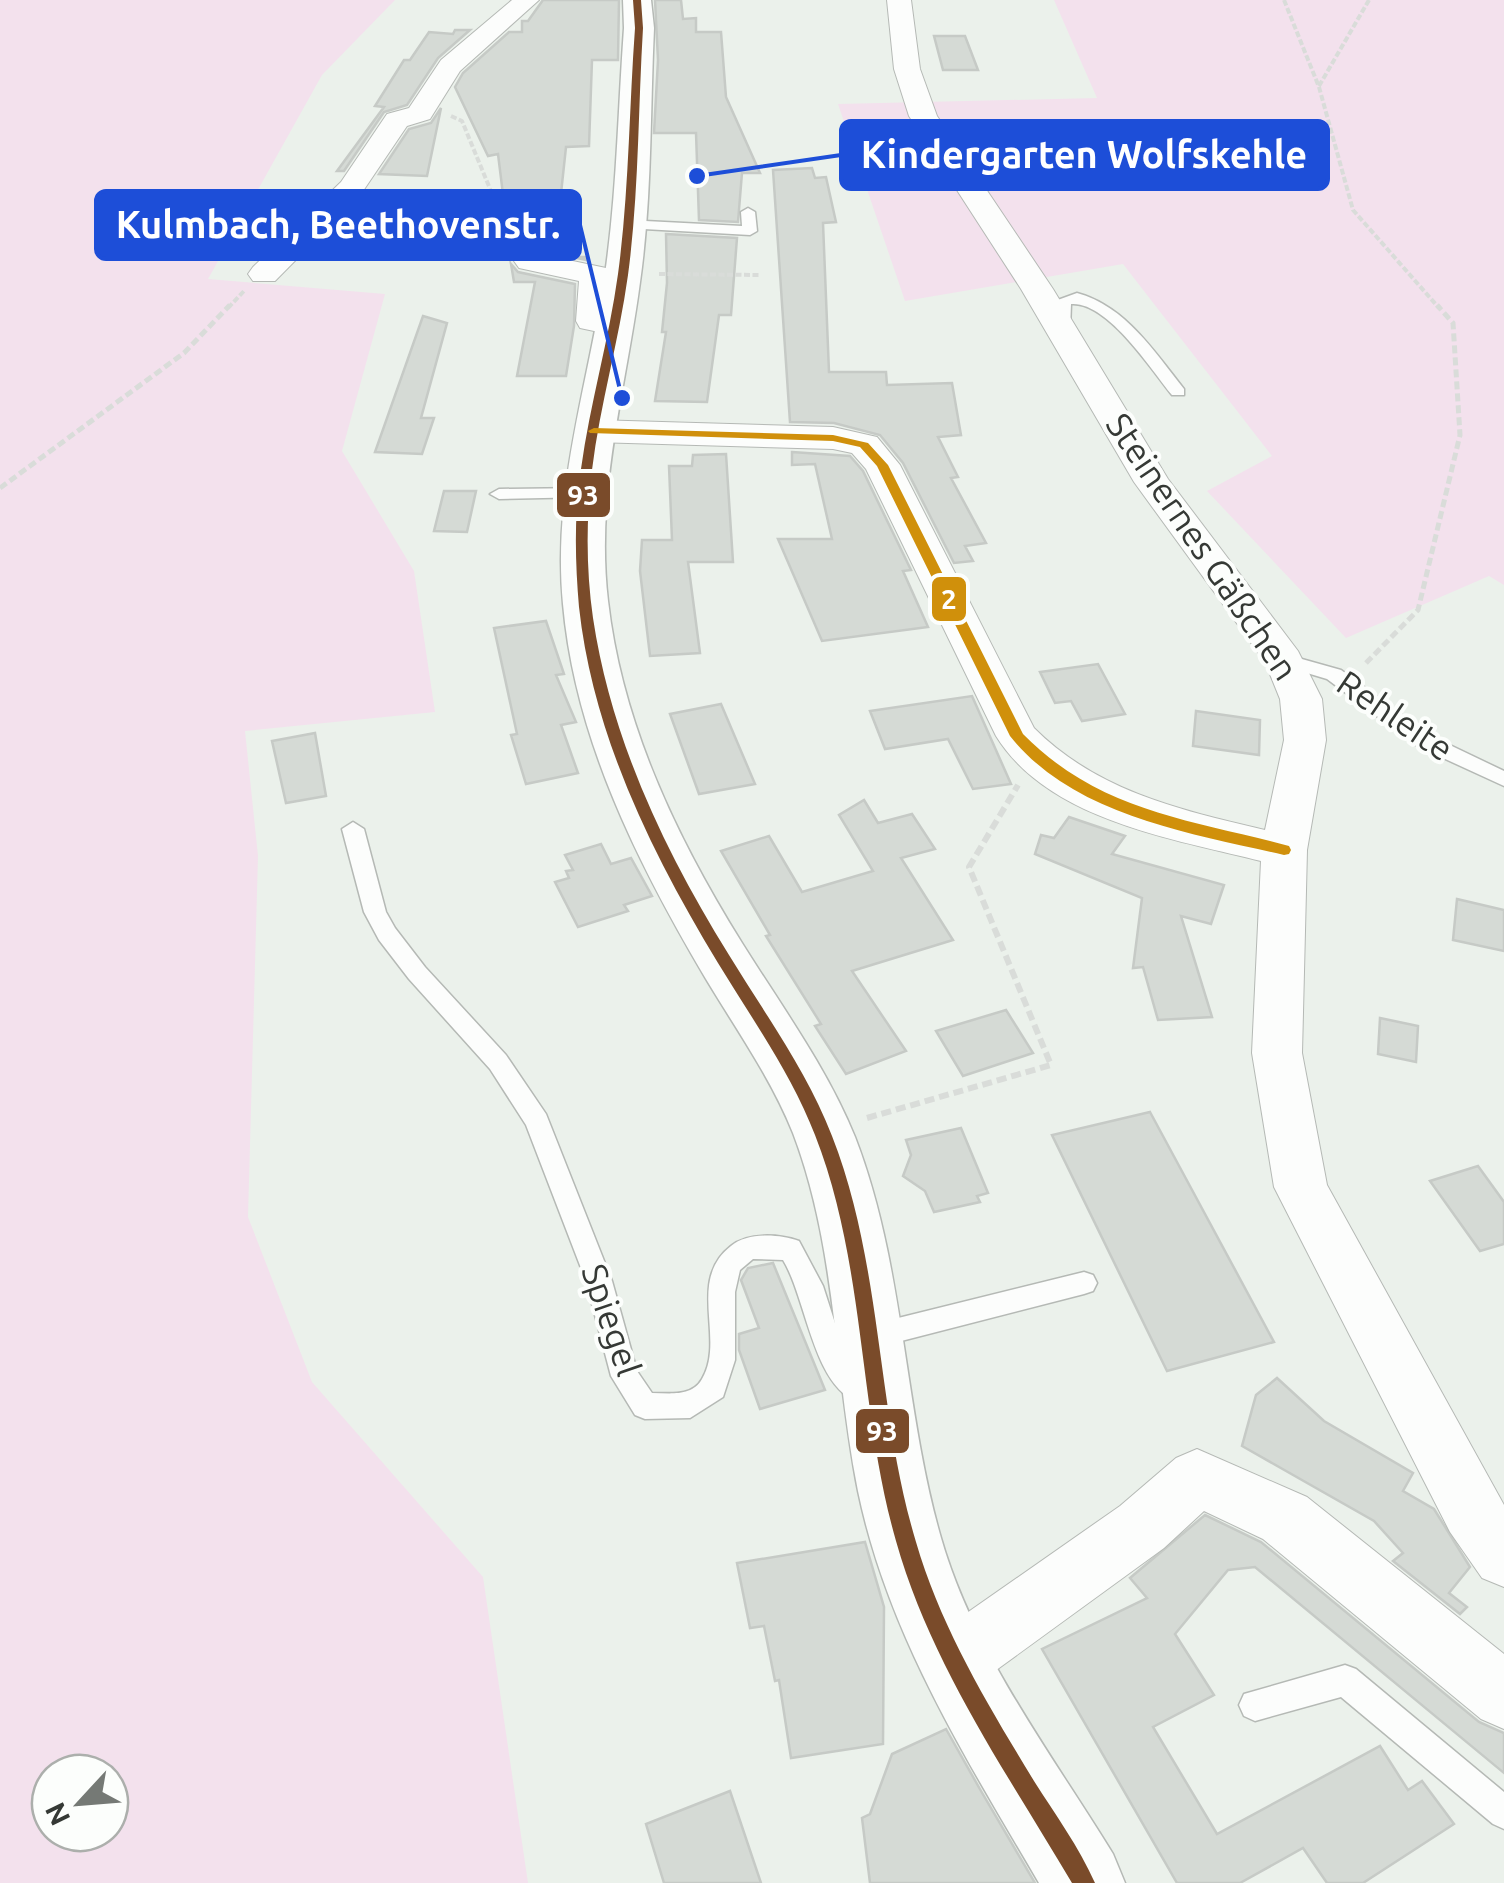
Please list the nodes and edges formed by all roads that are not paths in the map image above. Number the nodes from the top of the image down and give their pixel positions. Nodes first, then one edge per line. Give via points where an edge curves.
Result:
1 (527, 0) edge
2 (636, 0) edge
3 (900, 0) edge
4 (748, 212) dead end
5 (626, 224) junction
6 (530, 262) road end
7 (264, 274) road end
8 (613, 325) junction
9 (1062, 330) junction
10 (1178, 392) dead end
11 (594, 431) junction
12 (584, 492) junction
13 (499, 494) dead end
14 (1284, 660) junction
15 (1504, 779) edge
16 (354, 830) dead end
17 (1284, 850) junction
18 (1084, 1282) dead end
19 (870, 1337) junction
20 (879, 1420) junction
21 (1504, 1557) edge
22 (954, 1661) junction
23 (1504, 1696) edge
24 (1255, 1705) dead end
25 (1504, 1812) edge
26 (1084, 1883) edge

1 - 7 street via 448,70 425,96 420,113 397,120 351,188
2 - 5 street, Spiegel
3 - 9 street, Steinernes Gäßchen via 908,69 923,116
4 - 5 lane via 750,230
5 - 8 street, Spiegel
6 - 8 street via 595,275 592,321
8 - 11 street, Spiegel
9 - 10 lane via 1064,301 1089,297
9 - 14 street, Steinernes Gäßchen via 1152,482
11 - 12 street, Spiegel
11 - 17 street via 833,438 864,445 882,465 1017,736 1035,758 1152,818
12 - 13 lane
12 - 19 street, Spiegel via 588,622 634,785 700,919 822,1131 848,1202
14 - 15 lane, Rehleite via 1316,664 1401,726
14 - 17 street, Steinernes Gäßchen via 1301,699 1305,740
16 - 20 lane, Spiegel via 388,934 498,1062 537,1122 599,1281 626,1376 645,1406 696,1406 718,1381 724,1352 721,1272 733,1255 762,1243 790,1249 803,1268 830,1350
17 - 21 street, Steinernes Gäßchen via 1277,1053 1301,1187 1472,1511
18 - 19 lane
19 - 20 street, Spiegel
20 - 22 street, Spiegel via 906,1544
22 - 23 street via 1142,1527 1197,1478 1286,1518
22 - 26 street, Spiegel
24 - 25 lane via 1345,1680

